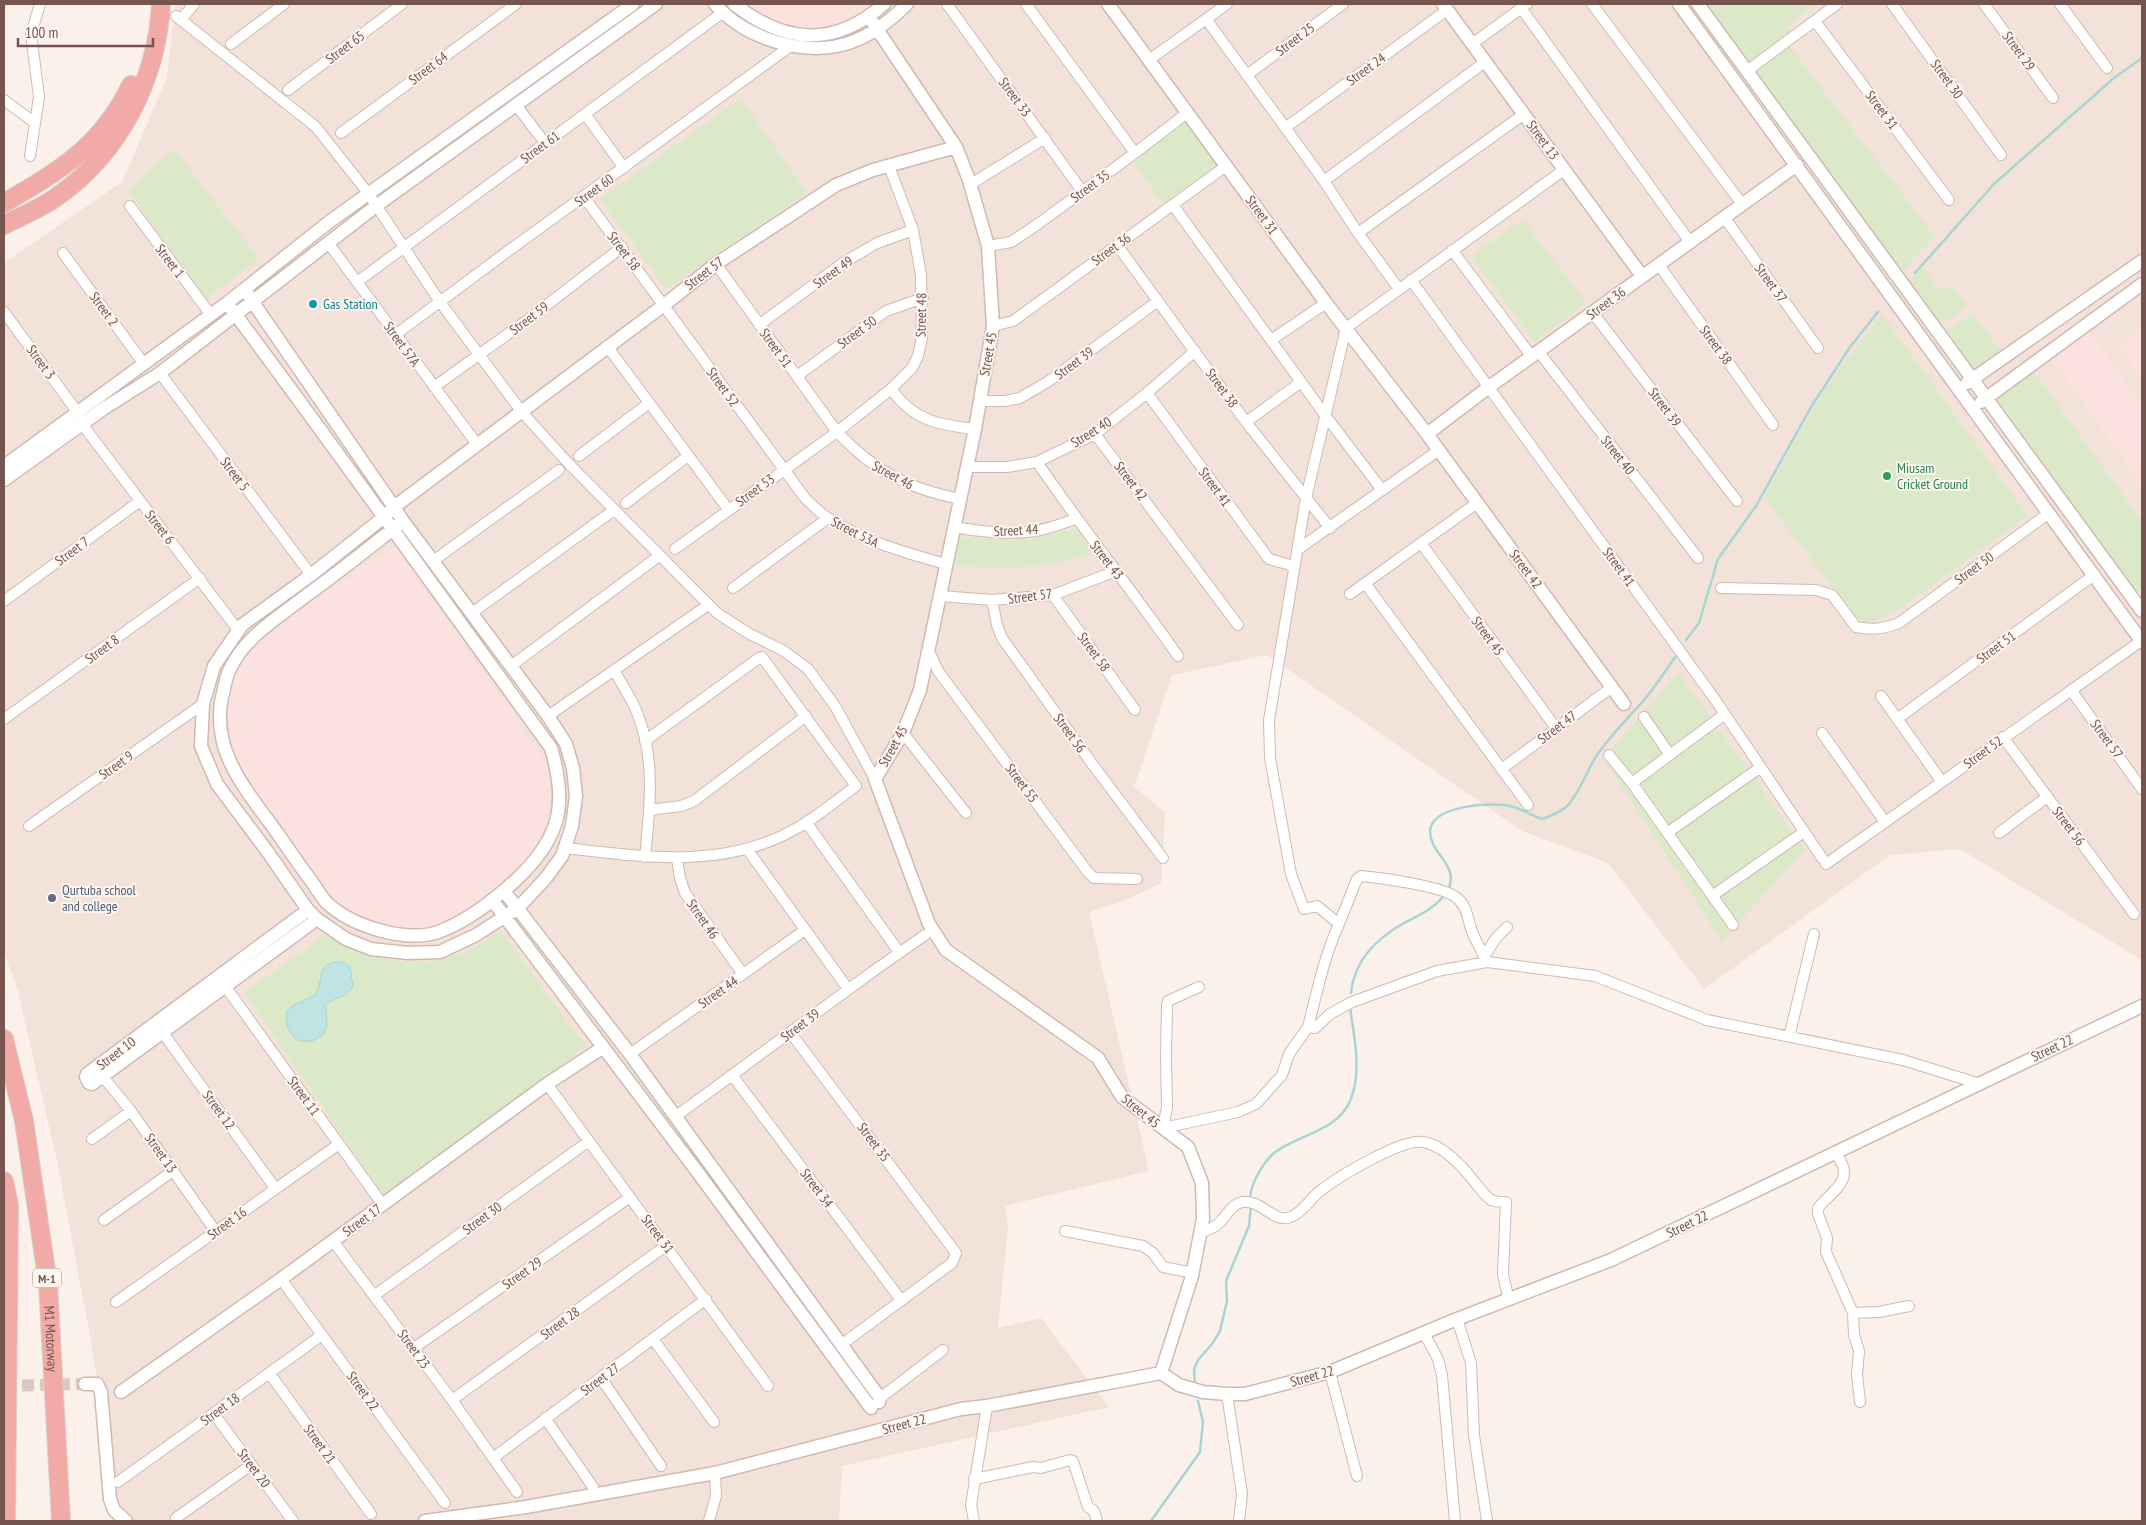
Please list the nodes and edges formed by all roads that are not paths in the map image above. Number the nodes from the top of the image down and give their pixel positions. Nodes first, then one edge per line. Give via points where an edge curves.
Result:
1 (40, 4) edge
2 (152, 4) edge
3 (161, 4) edge
4 (194, 4) edge
5 (284, 4) edge
6 (402, 4) edge
7 (516, 4) edge
8 (656, 4) edge
9 (734, 4) edge
10 (884, 4) edge
11 (907, 4) edge
12 (947, 4) edge
13 (1026, 4) edge
14 (1227, 4) edge
15 (1343, 4) edge
16 (1592, 4) edge
17 (1679, 4) edge
18 (1698, 4) edge
19 (1838, 4) edge
20 (1892, 4) edge
21 (1984, 4) edge
22 (2060, 4) edge
23 (1110, 5) edge
24 (624, 6) edge
25 (1524, 6) edge
26 (1445, 7) edge
27 (719, 8) edge
28 (869, 17) junction
29 (1206, 19) junction
30 (1815, 21) junction
31 (878, 29) junction
32 (230, 44) dead end
33 (1472, 44) junction
34 (792, 45) junction
35 (1149, 60) junction
36 (1485, 62) junction
37 (2108, 68) dead end
38 (1747, 71) junction
39 (1247, 75) junction
40 (288, 90) dead end
41 (2053, 98) dead end
42 (4, 100) edge
43 (516, 105) junction
44 (1187, 113) junction
45 (585, 114) junction
46 (1524, 114) junction
47 (1784, 121) junction
48 (35, 123) junction
49 (1286, 128) junction
50 (1772, 130) junction
51 (341, 133) dead end
52 (1045, 138) junction
53 (545, 143) junction
54 (956, 147) junction
55 (1135, 154) junction
56 (2002, 155) dead end
57 (30, 156) dead end
58 (1797, 165) junction
59 (889, 166) junction
60 (1226, 166) junction
61 (624, 168) junction
62 (1565, 169) junction
63 (1324, 180) junction
64 (971, 184) junction
65 (1082, 191) junction
66 (368, 193) junction
67 (584, 197) junction
68 (1949, 200) dead end
69 (4, 203) edge
70 (1174, 204) junction
71 (1742, 204) junction
72 (130, 206) dead end
73 (376, 206) junction
74 (1724, 217) junction
75 (4, 225) edge
76 (912, 230) junction
77 (1358, 233) junction
78 (1690, 242) junction
79 (329, 244) junction
80 (1117, 245) junction
81 (988, 246) junction
82 (622, 247) junction
83 (404, 248) junction
84 (1452, 250) junction
85 (63, 253) dead end
86 (2142, 261) edge
87 (716, 264) junction
88 (1659, 265) junction
89 (1642, 276) junction
90 (1411, 280) junction
91 (357, 282) junction
92 (2142, 284) edge
93 (245, 289) junction
94 (1399, 289) junction
95 (923, 298) junction
96 (1158, 301) junction
97 (252, 302) junction
98 (440, 302) junction
99 (227, 303) junction
100 (1326, 303) junction
101 (664, 305) junction
102 (4, 312) edge
103 (1593, 313) junction
104 (236, 314) junction
105 (211, 316) junction
106 (760, 325) junction
107 (993, 326) junction
108 (1346, 328) junction
109 (396, 335) junction
110 (1271, 340) junction
111 (607, 346) junction
112 (1818, 348) dead end
113 (1195, 351) junction
114 (1536, 354) junction
115 (478, 356) junction
116 (144, 364) junction
117 (160, 372) junction
118 (797, 376) junction
119 (1974, 379) junction
120 (1300, 382) junction
121 (434, 387) junction
122 (1489, 387) junction
123 (1958, 388) junction
124 (891, 389) junction
125 (1147, 393) junction
126 (1987, 397) junction
127 (980, 401) junction
128 (649, 403) junction
129 (100, 404) junction
130 (1972, 407) junction
131 (521, 411) junction
132 (1324, 415) junction
133 (80, 418) junction
134 (1246, 422) junction
135 (1773, 425) dead end
136 (976, 429) junction
137 (837, 432) junction
138 (1095, 434) junction
139 (1427, 434) junction
140 (476, 443) junction
141 (1439, 450) junction
142 (356, 451) junction
143 (579, 456) dead end
144 (688, 456) junction
145 (344, 460) junction
146 (1037, 462) junction
147 (5, 463) edge
148 (967, 467) junction
149 (559, 470) dead end
150 (783, 470) junction
151 (4, 480) edge
152 (1382, 490) junction
153 (1306, 498) junction
154 (960, 499) junction
155 (140, 501) junction
156 (1737, 501) dead end
157 (626, 503) dead end
158 (1477, 503) junction
159 (394, 507) junction
160 (728, 509) junction
161 (614, 510) junction
162 (2049, 513) junction
163 (384, 517) junction
164 (828, 518) junction
165 (1076, 519) junction
166 (403, 521) junction
167 (954, 527) junction
168 (1330, 528) junction
169 (392, 530) junction
170 (1421, 543) junction
171 (675, 549) dead end
172 (1298, 550) junction
173 (659, 556) junction
174 (1698, 558) dead end
175 (433, 561) junction
176 (946, 564) junction
177 (1294, 566) junction
178 (1116, 571) junction
179 (311, 575) junction
180 (2094, 576) junction
181 (200, 578) junction
182 (1365, 583) junction
183 (733, 588) dead end
184 (1721, 588) dead end
185 (288, 591) junction
186 (1350, 594) dead end
187 (1053, 595) junction
188 (940, 596) junction
189 (992, 600) junction
190 (4, 601) edge
191 (297, 603) junction
192 (708, 605) junction
193 (2142, 611) edge
194 (472, 613) junction
195 (1238, 625) dead end
196 (238, 630) junction
197 (493, 641) junction
198 (2142, 641) edge
199 (929, 651) junction
200 (481, 652) junction
201 (1178, 656) dead end
202 (511, 666) junction
203 (614, 670) junction
204 (1612, 687) junction
205 (2071, 690) junction
206 (1881, 696) dead end
207 (203, 704) junction
208 (1624, 704) dead end
209 (1135, 710) dead end
210 (1725, 714) junction
211 (548, 716) junction
212 (806, 716) junction
213 (1644, 717) dead end
214 (1897, 719) junction
215 (4, 720) edge
216 (1556, 728) junction
217 (902, 733) junction
218 (1822, 733) dead end
219 (2003, 737) junction
220 (645, 741) junction
221 (1609, 754) dead end
222 (1670, 755) junction
223 (1761, 767) junction
224 (1503, 768) junction
225 (875, 778) junction
226 (574, 782) junction
227 (1942, 782) junction
228 (1632, 783) junction
229 (559, 784) junction
230 (2142, 789) edge
231 (2048, 797) junction
232 (1528, 805) dead end
233 (649, 810) junction
234 (966, 813) dead end
235 (806, 822) junction
236 (1885, 822) junction
237 (29, 826) dead end
238 (1804, 832) junction
239 (1667, 833) junction
240 (1999, 834) dead end
241 (282, 841) junction
242 (565, 848) junction
243 (747, 849) junction
244 (267, 851) junction
245 (645, 857) junction
246 (677, 858) junction
247 (1163, 858) dead end
248 (1824, 861) joint
249 (1137, 878) dead end
250 (504, 891) junction
251 (1712, 896) junction
252 (492, 900) junction
253 (518, 908) junction
254 (312, 914) junction
255 (2134, 914) dead end
256 (506, 917) junction
257 (1339, 924) junction
258 (1733, 926) dead end
259 (1507, 927) dead end
260 (805, 930) junction
261 (390, 932) junction
262 (1814, 934) dead end
263 (925, 935) dead end
264 (388, 951) junction
265 (899, 952) junction
266 (1485, 959) junction
267 (743, 974) junction
268 (226, 986) junction
269 (1199, 987) dead end
270 (848, 989) junction
271 (2142, 1006) edge
272 (1308, 1027) junction
273 (790, 1032) junction
274 (162, 1033) junction
275 (1789, 1037) junction
276 (4, 1039) edge
277 (602, 1048) junction
278 (630, 1054) junction
279 (732, 1075) junction
280 (102, 1077) junction
281 (547, 1084) junction
282 (1977, 1084) junction
283 (131, 1111) junction
284 (675, 1117) junction
285 (1163, 1128) junction
286 (92, 1139) dead end
287 (589, 1141) junction
288 (339, 1144) junction
289 (1836, 1152) junction
290 (706, 1161) junction
291 (696, 1170) junction
292 (174, 1171) junction
293 (4, 1181) edge
294 (275, 1188) junction
295 (630, 1197) junction
296 (383, 1205) junction
297 (104, 1220) dead end
298 (1065, 1231) dead end
299 (216, 1232) junction
300 (1200, 1233) junction
301 (333, 1241) junction
302 (667, 1245) junction
303 (1193, 1273) junction
304 (281, 1279) junction
305 (375, 1295) junction
306 (706, 1299) junction
307 (901, 1300) junction
308 (1509, 1300) junction
309 (116, 1302) dead end
310 (1908, 1306) dead end
311 (1853, 1313) junction
312 (1458, 1319) junction
313 (1424, 1333) junction
314 (322, 1335) junction
315 (653, 1340) junction
316 (841, 1345) junction
317 (414, 1348) junction
318 (944, 1350) dead end
319 (1330, 1372) junction
320 (1161, 1373) junction
321 (270, 1374) junction
322 (601, 1378) junction
323 (85, 1384) tunnel mouth
324 (768, 1386) dead end
325 (121, 1392) dead end
326 (1227, 1394) junction
327 (452, 1400) junction
328 (877, 1402) junction
329 (1860, 1402) dead end
330 (987, 1406) junction
331 (214, 1414) junction
332 (545, 1418) junction
333 (714, 1422) dead end
334 (493, 1458) junction
335 (252, 1465) junction
336 (661, 1466) dead end
337 (715, 1474) junction
338 (1357, 1476) dead end
339 (974, 1479) junction
340 (118, 1482) dead end
341 (593, 1487) dead end
342 (518, 1492) dead end
343 (445, 1503) dead end
344 (371, 1514) dead end
345 (176, 1518) dead end
346 (6, 1521) edge
347 (61, 1521) edge
348 (126, 1521) edge
349 (293, 1521) edge
350 (425, 1521) edge
351 (709, 1521) edge
352 (974, 1521) edge
353 (1097, 1521) edge
354 (1239, 1521) edge
355 (1456, 1521) edge
356 (1487, 1521) edge

1 - 48 street via 31,34 39,98
2 - 69 highway via 150,28 139,68 116,112 96,139 57,172
3 - 75 highway via 155,48 146,80 118,135 58,196
4 - 66 street via 178,18 316,127
5 - 32 street
6 - 40 street, Street 65
7 - 51 street, Street 64
8 - 43 street
9 - 28 street via 773,29 792,34 833,34
10 - 28 street
11 - 31 street
12 - 52 street, Street 33
13 - 55 street
14 - 29 street
15 - 39 street, Street 25
16 - 71 street
17 - 50 street
18 - 38 street
19 - 30 street
20 - 56 street, Street 30
21 - 41 street, Street 29
22 - 37 street
23 - 35 street, Street 31
24 - 66 street
25 - 33 street
25 - 78 street
26 - 33 street, Street 13
26 - 49 street, Street 24
27 - 34 street via 738,25 762,38
27 - 45 street, Street 61
28 - 31 street, Street 45
29 - 35 street
29 - 39 street
30 - 38 street
30 - 68 street, Street 31
31 - 34 street via 854,42 825,48
31 - 54 street, Street 45
33 - 36 street, Street 13
34 - 61 street, Street 60
35 - 44 street, Street 31
36 - 46 street, Street 13
36 - 63 street
38 - 47 street
39 - 49 street
42 - 48 street
43 - 53 street
43 - 73 street
44 - 55 street, Street 35
44 - 60 street, Street 31
45 - 53 street, Street 61
45 - 61 street
46 - 62 street, Street 13
46 - 77 street
47 - 50 street
47 - 119 street
48 - 57 street
49 - 63 street
50 - 58 street
52 - 64 street
52 - 65 street, Street 33
53 - 83 street, Street 61
54 - 59 street, Street 57
54 - 64 street, Street 45
55 - 65 street, Street 35
58 - 71 street, Street 36
58 - 123 street
59 - 76 street, Street 48
59 - 87 street, Street 57 via 836,185
60 - 70 street, Street 36
60 - 100 street, Street 31
61 - 67 street, Street 60
62 - 84 street
62 - 89 street, Street 13
63 - 77 street
64 - 81 street, Street 45
65 - 81 street, Street 35 via 1011,242
66 - 73 street
66 - 93 street
67 - 82 street, Street 58
67 - 98 street, Street 60
70 - 80 street, Street 36
70 - 110 street
71 - 74 street, Street 36
72 - 105 street, Street 1
73 - 79 street
73 - 83 street
74 - 78 street, Street 36
74 - 112 street, Street 37
76 - 95 street, Street 48
76 - 106 street, Street 49 via 878,243 843,263
77 - 94 street
78 - 88 street, Street 36
79 - 91 street, Street 57A
79 - 97 street
80 - 96 street, Street 38
80 - 107 street, Street 36 via 1013,321
81 - 107 street, Street 45
82 - 101 street, Street 58
82 - 115 street, Street 59
83 - 91 street, Street 61
83 - 98 street
84 - 90 street
84 - 114 street, Street 40
85 - 116 street, Street 2
86 - 119 street
87 - 101 street, Street 57
87 - 106 street, Street 51
88 - 89 street, Street 36
88 - 135 street, Street 38
89 - 103 street, Street 36
90 - 94 street
90 - 122 street, Street 41
91 - 109 street, Street 57A
92 - 126 street
93 - 97 street
93 - 99 street
94 - 108 street
95 - 118 street, Street 50 via 886,311
95 - 124 street, Street 48 via 918,356 905,376
96 - 113 street, Street 38
96 - 127 street, Street 39 via 1049,381 1020,398
97 - 104 street
97 - 142 street
98 - 109 street, Street 60
98 - 115 street
99 - 104 street
99 - 105 street
100 - 108 street, Street 31
100 - 110 street
101 - 111 street, Street 57
101 - 150 street, Street 52
102 - 133 street, Street 3
103 - 114 street, Street 36
103 - 156 street, Street 39
104 - 117 street
104 - 145 street
105 - 116 street
106 - 118 street, Street 51
107 - 127 street, Street 45
108 - 132 street
108 - 139 street, Street 31
109 - 121 street, Street 57A
110 - 120 street
111 - 128 street
111 - 131 street, Street 57
113 - 125 street, Street 40
113 - 134 street, Street 38
114 - 122 street, Street 36
114 - 174 street, Street 40
115 - 121 street, Street 59
115 - 131 street
116 - 129 street
117 - 129 street
117 - 179 street, Street 5
118 - 137 street, Street 51
119 - 123 street
119 - 126 street
120 - 132 street
120 - 134 street
121 - 140 street, Street 57A
122 - 139 street, Street 36
122 - 210 street, Street 41
123 - 130 street
124 - 136 street via 912,412 944,426
124 - 137 street, Street 48
125 - 138 street, Street 40
125 - 177 street, Street 41 via 1269,559
126 - 130 street
126 - 193 street
127 - 136 street, Street 45
128 - 143 street
128 - 144 street
129 - 133 street
130 - 162 street
131 - 140 street, Street 57
131 - 161 street
132 - 152 street
132 - 153 street
133 - 147 street
133 - 151 street
133 - 155 street, Street 6
134 - 153 street, Street 38
136 - 148 street, Street 45
137 - 150 street, Street 53
137 - 154 street, Street 46 via 874,466 913,487
138 - 146 street, Street 40
138 - 195 street, Street 42
139 - 141 street, Street 42
140 - 159 street, Street 57
141 - 152 street
141 - 158 street, Street 42
142 - 145 street
142 - 159 street
144 - 157 street
144 - 160 street
145 - 163 street
146 - 148 street, Street 40 via 1007,467
146 - 165 street, Street 43
148 - 154 street, Street 45
149 - 175 street
150 - 160 street, Street 53
150 - 164 street, Street 53A via 805,498
152 - 168 street
153 - 168 street, Street 38
153 - 172 street
154 - 167 street, Street 45
155 - 181 street, Street 6
155 - 190 street, Street 7
158 - 170 street
158 - 204 street, Street 42
159 - 163 street, Street 57
159 - 166 street
160 - 171 street, Street 53
161 - 173 street
161 - 194 street
162 - 180 street
162 - 184 street, Street 50 via 1899,623 1885,629 1856,627 1832,595 1816,590
163 - 169 street
163 - 179 street, Street 57
164 - 176 street, Street 53A via 883,546
164 - 183 street
165 - 167 street, Street 44 via 1036,531 1008,533
165 - 178 street, Street 43
166 - 169 street
166 - 175 street
167 - 176 street, Street 45
168 - 172 street
169 - 191 street
169 - 200 street
170 - 182 street
170 - 216 street, Street 45
172 - 177 street
173 - 192 street
173 - 202 street
175 - 194 street
176 - 188 street, Street 45
177 - 257 street via 1269,720 1270,758 1291,874 1300,903 1304,909 1317,906
178 - 187 street, Street 57
178 - 201 street, Street 43
179 - 185 street, Street 57
180 - 198 street
180 - 214 street, Street 51
181 - 196 street, Street 6
181 - 215 street, Street 8
182 - 186 street
182 - 224 street
185 - 191 street
185 - 196 street, Street 57
187 - 189 street, Street 57
187 - 209 street, Street 58
188 - 189 street, Street 57
188 - 199 street, Street 45
189 - 247 street, Street 56 via 1002,638
191 - 241 street via 251,638 241,650 229,671 220,704 221,740 234,772
192 - 203 street
192 - 225 street via 808,669 835,706
194 - 197 street
196 - 207 street, Street 57 via 214,666
197 - 200 street
197 - 202 street
198 - 205 street, Street 52
199 - 217 street, Street 45 via 920,690
199 - 249 street, Street 55 via 938,671 1087,871 1094,878
200 - 229 street via 551,748
202 - 211 street
203 - 211 street
203 - 220 street via 636,709
204 - 208 street, Street 42
204 - 216 street, Street 47
205 - 219 street, Street 52
205 - 230 street, Street 57
206 - 214 street
207 - 237 street, Street 9
207 - 244 street, Street 57 via 201,746 217,784
210 - 222 street
210 - 223 street, Street 41
211 - 226 street via 566,744
212 - 220 street via 762,657
212 - 233 street via 694,801
212 - 235 street via 856,786
213 - 222 street
214 - 227 street
216 - 224 street, Street 47
217 - 225 street, Street 45
217 - 234 street
218 - 236 street
219 - 227 street, Street 52
219 - 231 street, Street 56
220 - 233 street via 650,781
221 - 228 street
222 - 228 street
223 - 238 street, Street 41
223 - 239 street
224 - 232 street
225 - 285 street, Street 45 via 928,924 946,950 1098,1058 1122,1098
226 - 229 street
226 - 242 street via 576,796 572,826
227 - 236 street, Street 52
228 - 239 street
229 - 250 street via 556,824 551,837 536,862
231 - 240 street
231 - 255 street, Street 56
233 - 245 street
235 - 243 street
235 - 265 street
236 - 248 street, Street 52
238 - 248 street, Street 41
238 - 251 street
239 - 251 street
241 - 244 street
241 - 261 street via 326,901 348,918
242 - 245 street
242 - 253 street via 545,879
243 - 246 street via 703,858
243 - 260 street
244 - 254 street, Street 57
245 - 246 street
246 - 267 street, Street 46 via 685,893
250 - 252 street
250 - 253 street
251 - 258 street
252 - 256 street
252 - 261 street via 464,920 436,933 404,935
253 - 256 street
253 - 278 street
254 - 264 street via 346,939 371,949
254 - 268 street, Street 10
254 - 280 street, Street 10 via 86,1077 92,1084
256 - 264 street via 476,936 440,952
256 - 277 street
257 - 266 street via 1361,876 1435,889 1458,898
257 - 272 street via 1318,979
259 - 266 street via 1496,938
260 - 267 street, Street 44
260 - 270 street
261 - 264 street
262 - 275 street
263 - 265 street, Street 39
265 - 270 street, Street 39
266 - 272 street via 1437,971 1352,1002 1330,1014 1315,1028
266 - 275 street via 1595,976 1707,1020
267 - 278 street, Street 44
268 - 274 street, Street 10
268 - 288 street, Street 11
269 - 285 street via 1168,1000 1167,1108
270 - 273 street, Street 39
271 - 282 street, Street 22
272 - 285 street via 1289,1054 1282,1074 1256,1104 1238,1112
273 - 279 street, Street 39
273 - 307 street, Street 35 via 956,1253 952,1263
274 - 280 street, Street 10
274 - 294 street, Street 12
275 - 282 street via 1903,1060
276 - 347 highway, M1 Motorway / M-1 via 24,1121 48,1284
277 - 281 street, Street 17
277 - 291 street
278 - 284 street
279 - 284 street, Street 39
279 - 307 street, Street 34
280 - 283 street, Street 13
281 - 287 street, Street 31
281 - 296 street, Street 17
282 - 289 street, Street 22
283 - 286 street
283 - 292 street, Street 13
284 - 290 street
285 - 300 street, Street 45 via 1188,1147 1196,1164 1202,1183
287 - 295 street, Street 31
287 - 305 street, Street 30
288 - 294 street, Street 16
288 - 296 street, Street 11
289 - 308 street, Street 22 via 1611,1260
289 - 311 street via 1842,1161 1843,1180 1818,1208 1818,1214 1827,1238 1826,1252
290 - 291 street
290 - 316 street
291 - 328 street
292 - 297 street
292 - 299 street, Street 13
293 - 346 highway via 9,1205
294 - 299 street, Street 16
295 - 302 street, Street 31
295 - 317 street, Street 29
296 - 301 street, Street 17
298 - 303 street via 1143,1246 1153,1252 1162,1267
299 - 309 street, Street 16
300 - 303 street, Street 45
300 - 308 street via 1215,1227 1229,1211 1243,1202 1255,1203 1276,1217 1291,1217 1326,1187 1373,1159 1414,1141 1424,1142 1447,1152 1491,1200 1506,1202 1503,1275
301 - 304 street, Street 17
301 - 305 street, Street 23
302 - 306 street, Street 31
302 - 327 street, Street 28
303 - 320 street, Street 45
304 - 314 street, Street 22
304 - 325 street, Street 17
305 - 317 street, Street 23
306 - 315 street, Street 27
306 - 324 street, Street 31
307 - 316 street
308 - 312 street, Street 22
310 - 311 street
311 - 329 street via 1859,1351
312 - 313 street, Street 22
312 - 356 street via 1472,1363 1474,1435
313 - 319 street, Street 22
313 - 355 street via 1438,1359 1442,1375
314 - 321 street, Street 18
314 - 343 street, Street 22
315 - 322 street, Street 27
315 - 333 street
316 - 328 street
317 - 327 street, Street 23
318 - 328 street
319 - 326 street, Street 22 via 1245,1394
319 - 338 street
320 - 326 street, Street 22 via 1179,1385
320 - 330 street, Street 22
321 - 331 street, Street 18
321 - 344 street, Street 21
322 - 332 street, Street 27
322 - 336 street
323 - 348 street via 97,1384 101,1392 110,1498 114,1510
326 - 354 street via 1242,1494
327 - 334 street, Street 23
330 - 337 street, Street 22 via 961,1409
330 - 339 street
331 - 335 street, Street 20
331 - 340 street, Street 18
332 - 334 street, Street 27
332 - 341 street
334 - 342 street, Street 23
335 - 345 street
335 - 349 street, Street 20
337 - 350 street, Street 22
337 - 351 street via 716,1496
339 - 352 street via 971,1505
339 - 353 street via 1073,1461 1088,1507

